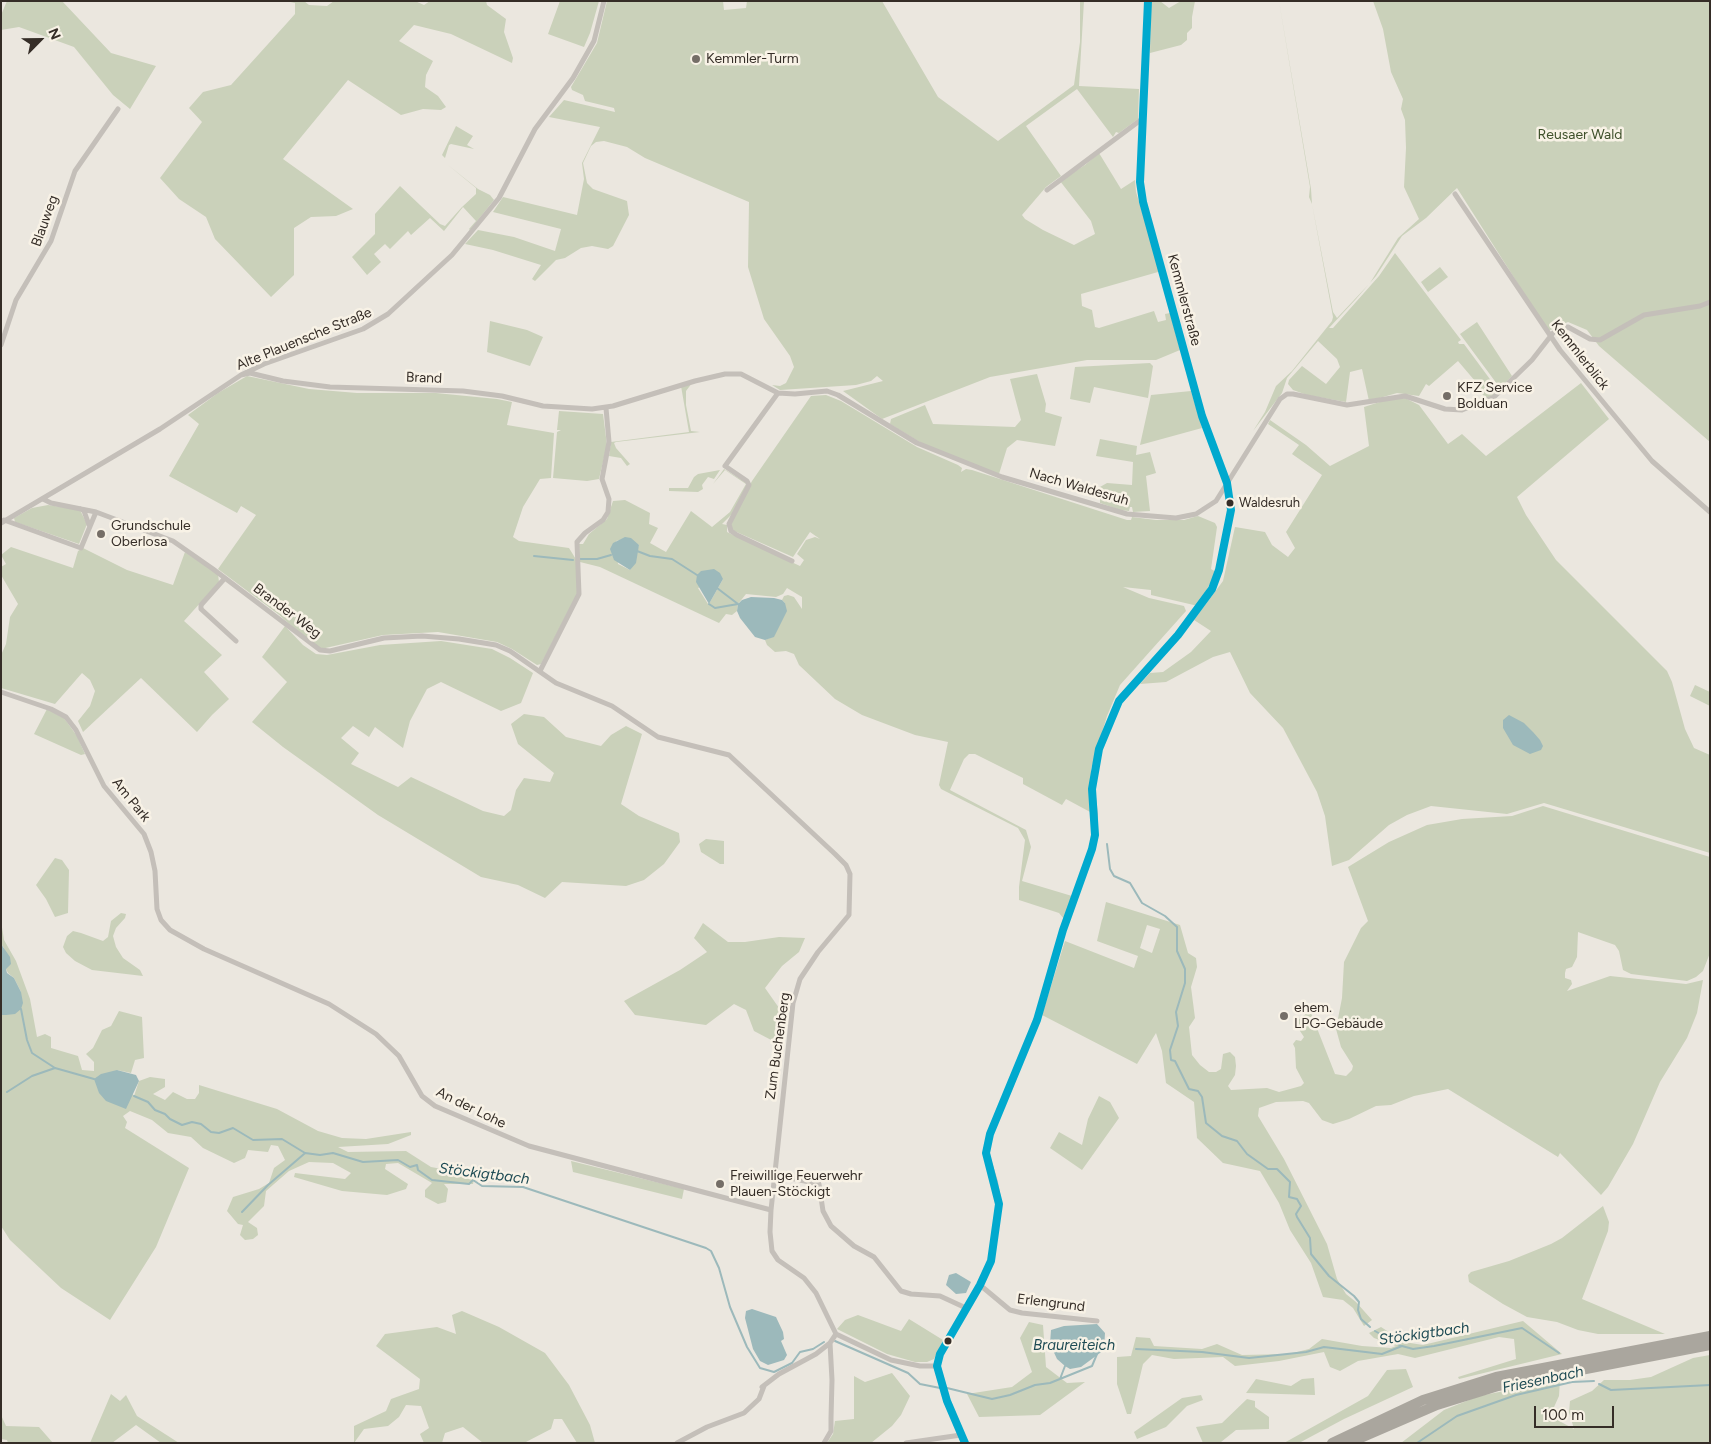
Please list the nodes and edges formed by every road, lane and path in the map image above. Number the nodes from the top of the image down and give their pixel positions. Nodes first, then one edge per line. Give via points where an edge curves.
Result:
1 (604, 1) edge
2 (1148, 1) edge
3 (118, 109) dead end
4 (1142, 119) junction
5 (1047, 190) dead end
6 (1455, 194) dead end
7 (1710, 302) edge
8 (1550, 337) junction
9 (1, 345) edge
10 (241, 375) junction
11 (827, 391) joint
12 (778, 393) junction
13 (606, 408) junction
14 (1227, 483) junction
15 (43, 499) junction
16 (77, 506) junction
17 (96, 512) junction
18 (1710, 512) edge
19 (2, 521) edge
20 (90, 525) junction
21 (792, 560) dead end
22 (225, 578) junction
23 (236, 641) dead end
24 (540, 671) junction
25 (1, 692) edge
26 (204, 949) joint
27 (776, 1175) junction
28 (771, 1210) junction
29 (980, 1285) junction
30 (966, 1308) junction
31 (1097, 1321) dead end
32 (836, 1334) junction
33 (1710, 1336) edge
34 (830, 1342) junction
35 (1710, 1345) edge
36 (1608, 1359) junction
37 (1590, 1363) junction
38 (937, 1366) junction
39 (961, 1435) junction
40 (906, 1442) edge
41 (677, 1443) edge
42 (824, 1443) edge
43 (965, 1443) edge
44 (1332, 1443) edge
45 (1349, 1443) edge

1 - 10 street, Alte Plauensche Straße via 594,41 573,78 535,129 499,198 445,262 380,320
2 - 4 street, Kemmlerstraße
3 - 9 street, Blauweg via 75,171 51,240 16,300
4 - 5 street
4 - 14 street, Kemmlerstraße via 1140,182 1143,202 1202,416
6 - 8 street, Kemmlerblick
7 - 8 street via 1644,315 1600,340 1590,339 1568,327 1561,328
8 - 14 street, Nach Waldesruh via 1532,360 1494,397 1462,410 1445,409 1405,396 1347,405 1287,394 1280,399
8 - 18 street, Kemmlerblick via 1632,438 1676,484
10 - 13 street, Brand via 250,373 330,387 482,393 561,408
10 - 15 street, Alte Plauensche Straße via 160,429
11 - 12 street, Brand
11 - 14 street, Nach Waldesruh via 917,443 973,467 1127,514 1176,518 1196,514 1216,501
12 - 13 street, Brand via 742,374 725,374 670,387
12 - 21 street via 725,466 748,485 729,524 731,531 738,535
13 - 24 street via 609,442 602,479 609,499 608,512 600,523 579,539 579,594
14 - 29 street, Kemmlerstraße via 1231,510 1212,589 1178,635 1120,701 1099,749 1092,789 1095,828 1092,849 1065,924 1037,1020 990,1134 986,1153 999,1204 991,1261
15 - 16 street, Brander Weg
15 - 19 street, Alte Plauensche Straße
16 - 17 street, Brander Weg
16 - 20 street via 84,511
17 - 20 street
17 - 22 street, Brander Weg via 172,541
19 - 20 street via 81,548
22 - 23 street via 201,609
22 - 24 street, Brander Weg via 320,650 330,651 384,638 438,636 496,645
24 - 27 street, Zum Buchenberg via 556,683 612,706 658,737 729,754 846,865 850,874 849,915 800,978 793,1003
25 - 26 street, Am Park via 66,717 104,786 144,834 153,862 161,920 170,930
26 - 28 street, An der Lohe via 329,1004 376,1034 399,1056 422,1096 436,1106 529,1146
27 - 28 street, Zum Buchenberg
27 - 30 street via 819,1184 823,1211 831,1226 854,1246 874,1257 901,1291 940,1296
28 - 32 street, Zum Buchenberg via 774,1256 804,1278 816,1293
29 - 30 street, Kemmlerstraße
29 - 31 street, Erlengrund via 1010,1310
30 - 38 street, Kemmlerstraße via 940,1354
32 - 34 street
32 - 38 street via 891,1360
33 - 36 highway
34 - 41 street via 763,1387 759,1399 744,1413
34 - 42 street via 831,1431
35 - 36 highway
36 - 37 highway
37 - 44 highway via 1496,1377 1459,1388 1390,1414
37 - 45 highway via 1467,1394
38 - 39 street
39 - 40 street
39 - 43 street

